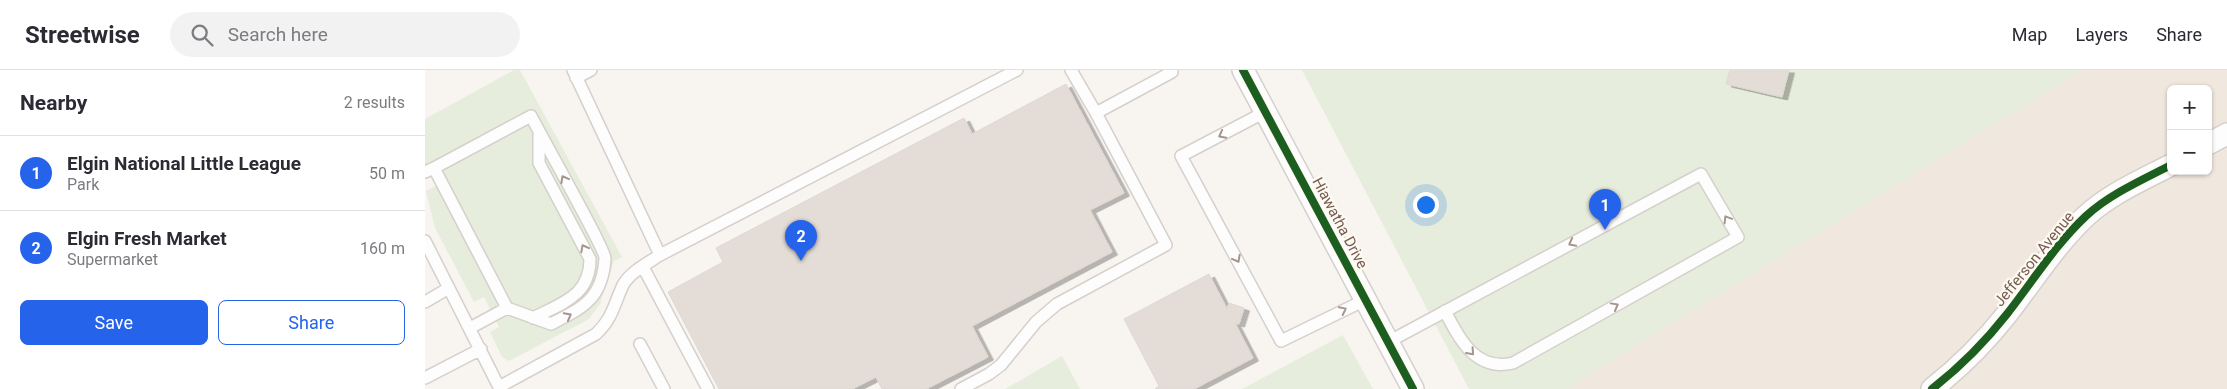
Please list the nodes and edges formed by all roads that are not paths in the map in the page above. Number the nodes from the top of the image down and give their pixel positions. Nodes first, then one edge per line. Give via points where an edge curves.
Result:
1 (591, 70) edge
2 (1017, 70) edge
3 (1071, 70) edge
4 (1243, 70) edge
5 (1172, 72) dead end
6 (574, 74) edge
7 (1265, 112) junction
8 (1096, 113) junction
9 (2227, 134) edge
10 (2212, 142) edge
11 (2167, 167) edge
12 (430, 170) edge
13 (425, 241) edge
14 (660, 255) junction
15 (643, 266) junction
16 (449, 288) junction
17 (1365, 300) junction
18 (425, 302) edge
19 (507, 308) junction
20 (1445, 311) junction
21 (470, 328) junction
22 (1388, 342) junction
23 (641, 344) dead end
24 (481, 349) junction
25 (425, 378) edge
26 (499, 388) edge
27 (664, 389) edge
28 (708, 389) edge
29 (961, 389) edge
30 (1413, 389) edge
31 (1932, 389) edge

1 - 6 lane
2 - 14 lane
3 - 8 lane
4 - 7 street, Hiawatha Drive
5 - 8 lane
6 - 14 lane
7 - 17 street, Hiawatha Drive
7 -> 17 lane via 1181,156 1281,341
8 - 29 lane via 1166,245 1057,304 1036,322 1001,365
9 - 10 street
11 - 31 street, Jefferson Avenue via 2104,202 2083,219 1987,338
12 - 19 lane
19 -> 12 lane via 551,324 585,307 599,287 605,256 531,116
13 - 16 lane
14 - 15 lane
15 - 26 lane via 626,281 613,312 596,334
15 - 28 lane
16 - 18 lane
16 - 21 lane
17 - 22 street, Hiawatha Drive
19 - 21 lane
20 -> 20 lane via 1462,342 1477,359 1503,365 1738,237 1701,174
20 - 22 lane
21 - 24 lane
22 - 30 street, Hiawatha Drive
23 - 27 lane
24 - 25 lane
24 - 26 lane

